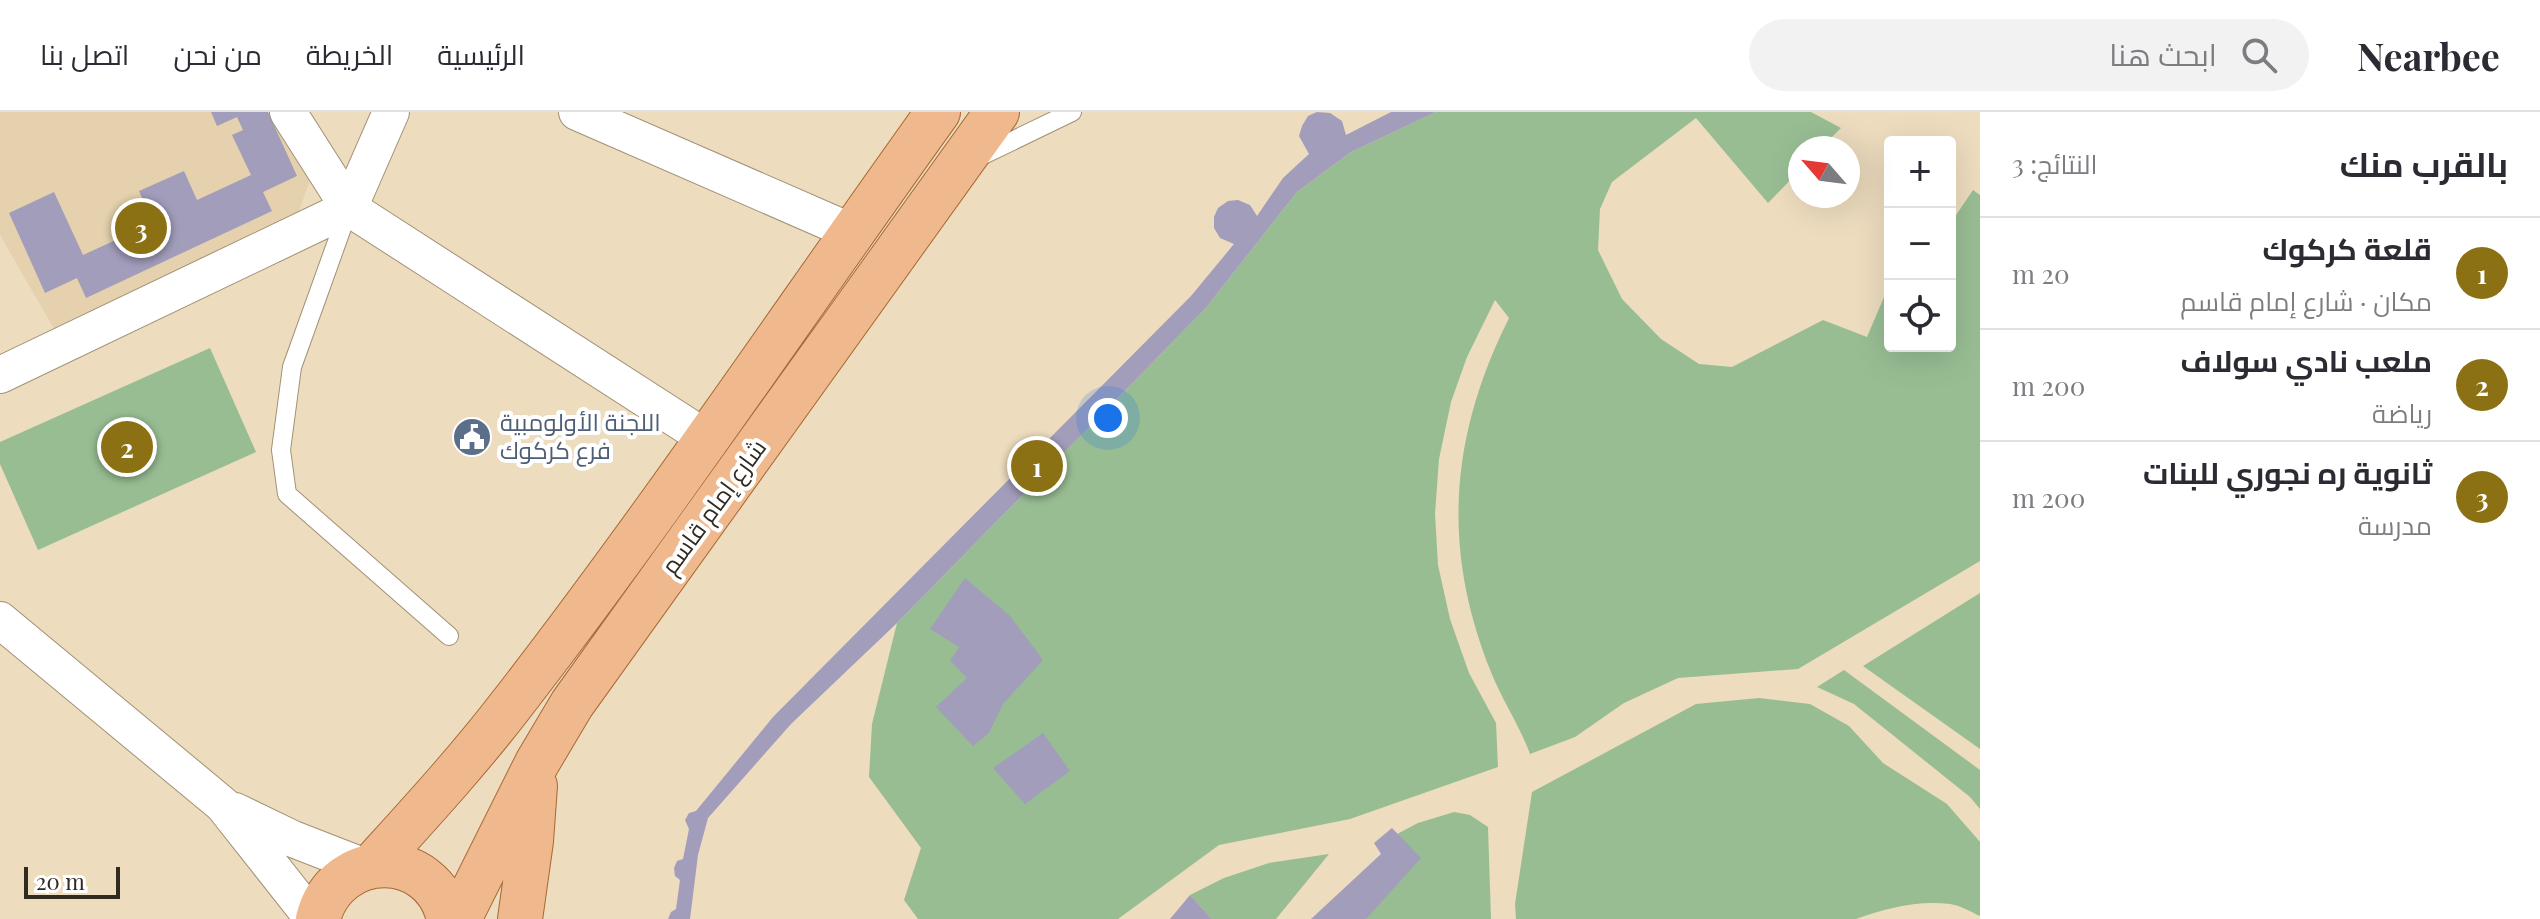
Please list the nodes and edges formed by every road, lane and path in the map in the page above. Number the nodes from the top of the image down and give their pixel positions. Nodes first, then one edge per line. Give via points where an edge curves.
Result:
1 (288, 112) edge
2 (391, 112) edge
3 (577, 112) edge
4 (938, 112) edge
5 (997, 112) edge
6 (1072, 112) edge
7 (958, 167) junction
8 (349, 208) junction
9 (852, 232) junction
10 (0, 375) edge
11 (706, 438) junction
12 (0, 620) edge
13 (449, 636) dead end
14 (537, 763) junction
15 (223, 805) junction
16 (369, 866) junction
17 (315, 919) edge
18 (449, 919) edge
19 (459, 919) edge
20 (520, 919) edge

1 - 8 street
2 - 8 street
3 - 9 street
4 - 9 main road, شارع إمام قاسم
5 - 7 main road, شارع إمام قاسم
6 - 7 lane
7 - 14 main road, شارع إمام قاسم via 572,704
8 - 10 street
8 - 11 street
8 - 13 lane via 292,367 281,450 287,494
9 - 11 main road, شارع إمام قاسم
11 - 16 main road, شارع إمام قاسم via 510,706
12 - 15 street
14 - 19 main road, شارع إمام قاسم
14 - 20 main road
15 - 16 street via 293,839
15 - 17 street
16 - 17 main road, شارع إمام قاسم via 332,888
16 - 18 main road via 393,865 429,882

